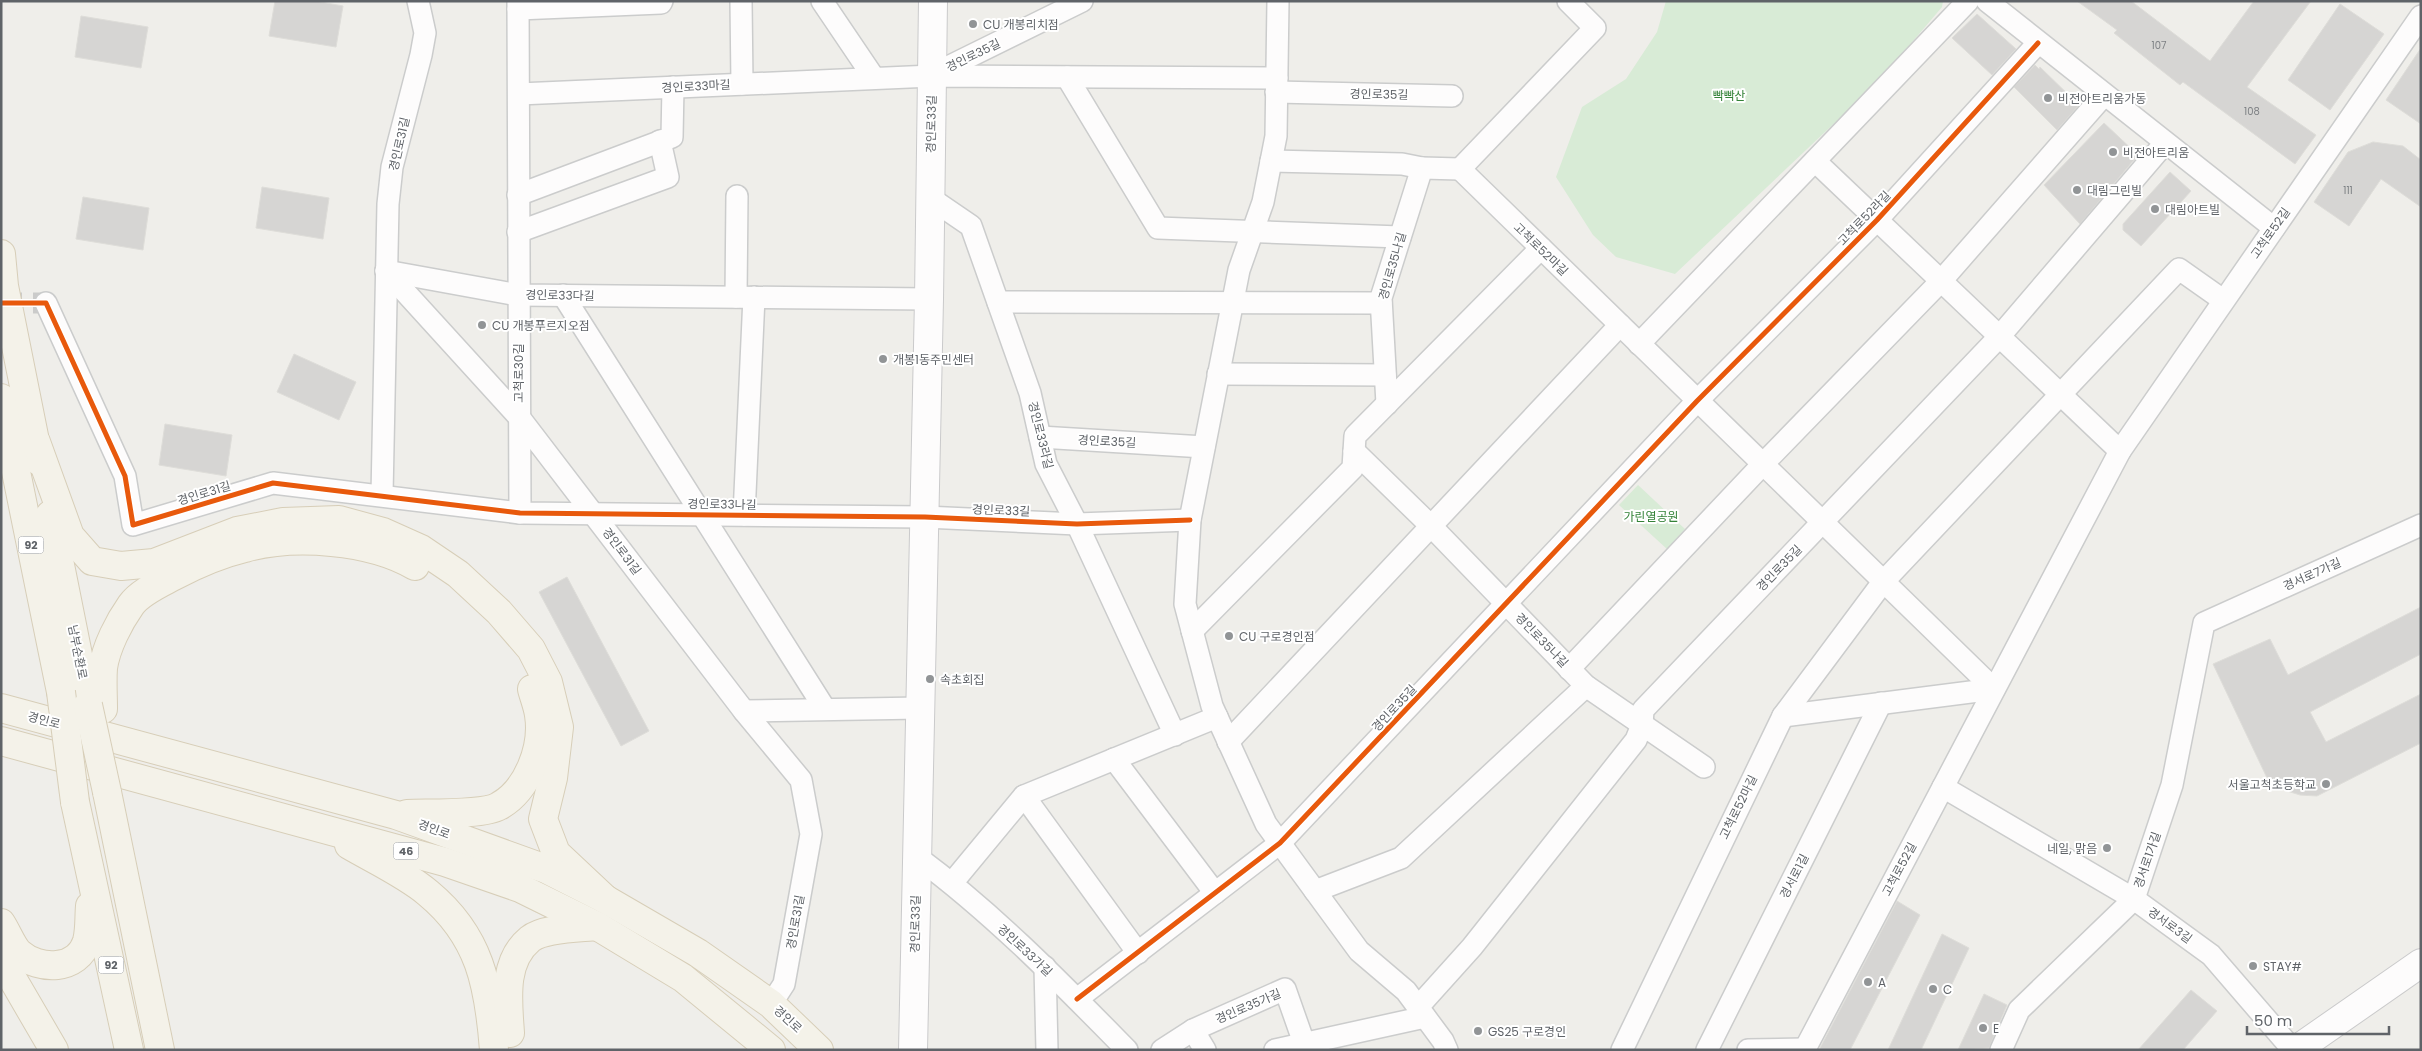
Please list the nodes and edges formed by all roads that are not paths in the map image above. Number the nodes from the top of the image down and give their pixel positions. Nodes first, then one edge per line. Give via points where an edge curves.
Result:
1 (418, 1) edge
2 (662, 1) edge
3 (741, 1) edge
4 (822, 1) edge
5 (932, 1) edge
6 (1082, 1) edge
7 (1278, 1) edge
8 (1568, 1) edge
9 (1968, 1) edge
10 (1987, 1) edge
11 (518, 5) edge
12 (2421, 16) edge
13 (2038, 43) junction
14 (932, 76) junction
15 (1067, 76) junction
16 (874, 78) junction
17 (742, 84) junction
18 (1276, 85) junction
19 (673, 87) junction
20 (519, 94) junction
21 (2104, 95) junction
22 (1452, 96) dead end
23 (660, 142) junction
24 (2165, 143) junction
25 (1271, 161) junction
26 (1815, 161) junction
27 (1422, 168) junction
28 (1460, 169) junction
29 (518, 195) junction
30 (737, 196) dead end
31 (930, 198) junction
32 (1877, 220) junction
33 (2274, 228) junction
34 (518, 232) junction
35 (1252, 233) junction
36 (1400, 237) junction
37 (1540, 248) junction
38 (1, 254) edge
39 (386, 271) junction
40 (1941, 281) junction
41 (518, 294) junction
42 (563, 295) junction
43 (745, 297) junction
44 (929, 299) junction
45 (2223, 300) junction
46 (1233, 301) junction
47 (46, 302) dead end
48 (998, 302) junction
49 (1381, 303) junction
50 (1620, 325) junction
51 (1999, 336) junction
52 (1640, 344) junction
53 (1218, 374) junction
54 (1385, 375) junction
55 (2061, 395) junction
56 (1, 398) edge
57 (1697, 401) junction
58 (1387, 404) junction
59 (519, 417) junction
60 (1040, 437) junction
61 (16, 442) edge
62 (1204, 447) junction
63 (1354, 451) junction
64 (2120, 451) junction
65 (1763, 464) junction
66 (382, 495) junction
67 (592, 512) junction
68 (520, 513) junction
69 (702, 514) junction
70 (744, 515) junction
71 (924, 517) junction
72 (1190, 520) junction
73 (1822, 522) junction
74 (1077, 524) junction
75 (2421, 525) edge
76 (1431, 526) junction
77 (1883, 582) junction
78 (1506, 603) junction
79 (2204, 624) joint
80 (1192, 631) junction
81 (1569, 669) junction
82 (1586, 686) junction
83 (1994, 690) junction
84 (1881, 703) junction
85 (96, 707) junction
86 (1, 708) edge
87 (920, 708) junction
88 (825, 709) junction
89 (744, 711) junction
90 (1783, 716) junction
91 (1217, 717) junction
92 (1642, 725) junction
93 (1175, 735) junction
94 (1228, 742) junction
95 (4, 743) edge
96 (1114, 760) junction
97 (1704, 767) dead end
98 (1943, 787) junction
99 (1024, 796) junction
100 (396, 815) junction
101 (318, 826) junction
102 (1280, 843) junction
103 (917, 857) junction
104 (92, 880) junction
105 (952, 883) junction
106 (1315, 891) junction
107 (1216, 893) junction
108 (605, 899) junction
109 (2134, 899) junction
110 (1, 923) edge
111 (597, 926) junction
112 (1138, 953) junction
113 (1, 959) edge
114 (2421, 963) edge
115 (1045, 967) junction
116 (1077, 999) junction
117 (771, 1004) junction
118 (1422, 1012) junction
119 (1194, 1030) junction
120 (1304, 1043) junction
121 (1805, 1049) edge
122 (54, 1050) edge
123 (129, 1050) edge
124 (160, 1050) edge
125 (494, 1050) edge
126 (511, 1050) edge
127 (771, 1050) edge
128 (819, 1050) edge
129 (913, 1050) edge
130 (1048, 1050) edge
131 (1127, 1050) edge
132 (1162, 1050) edge
133 (1205, 1050) edge
134 (1275, 1050) edge
135 (1447, 1050) edge
136 (1622, 1050) edge
137 (1707, 1050) edge
138 (1748, 1050) edge
139 (2001, 1050) edge
140 (2295, 1050) edge

1 - 39 street, 경인로31길 via 425,33 392,167
2 - 11 street
3 - 17 street
4 - 16 street
5 - 14 street, 경인로33길
6 - 14 street, 경인로35길
7 - 18 street
8 - 28 street via 1595,28
9 - 26 street
10 - 13 street
11 - 20 street, 고척로30길
12 - 33 street, 고척로52길
13 - 21 street
13 - 32 street, 고척로52라길
14 - 15 street, 경인로35길
14 - 16 street, 경인로33마길
14 - 31 street, 경인로33길
15 - 18 street, 경인로35길
15 - 35 street via 1158,228
16 - 17 street, 경인로33마길
17 - 19 street, 경인로33마길
18 - 22 street, 경인로35길
18 - 25 street via 1276,136
19 - 20 street, 경인로33마길
19 - 23 street via 672,137
20 - 29 street, 고척로30길
21 - 24 street
21 - 40 street
23 - 29 street
23 - 34 street via 668,177
24 - 33 street
24 - 51 street
25 - 27 street via 1402,164
25 - 35 street via 1263,202
26 - 32 street
26 - 52 street
27 - 28 street
27 - 36 street, 경인로35나길
28 - 37 street, 고척로52마길
29 - 34 street, 고척로30길
30 - 43 street
31 - 44 street, 경인로33길
31 - 48 street, 경인로33라길 via 971,226
32 - 40 street
32 - 57 street, 고척로52라길
33 - 45 street, 고척로52길
34 - 41 street, 고척로30길
35 - 36 street
35 - 46 street via 1239,270
36 - 49 street, 경인로35나길
37 - 50 street, 고척로52마길
37 - 58 street
38 - 61 main road, 남부순환로 / 92
39 - 41 street, 경인로33다길
39 - 59 street, 경인로31길
39 - 66 street
40 - 51 street
40 - 65 street
41 - 42 street, 경인로33다길
41 - 59 street, 고척로30길
42 - 43 street, 경인로33다길
42 - 69 street, 경인로33나길
43 - 44 street, 경인로33다길
43 - 70 street, 경인로33나길
44 - 71 street, 경인로33길
45 - 55 street via 2179,268
45 - 64 street, 고척로52길
46 - 48 street
46 - 49 street
46 - 53 street
47 - 66 street, 경인로31길 via 125,476 133,525 273,483
48 - 60 street, 경인로33라길 via 1030,393
49 - 54 street, 경인로35나길
50 - 52 street, 고척로52마길
50 - 76 street
51 - 55 street
51 - 73 street
52 - 57 street, 고척로52마길
53 - 54 street
53 - 62 street
54 - 58 street, 경인로35나길
55 - 64 street
55 - 77 street
56 - 61 main road, 남부순환로 / 92
57 - 65 street, 고척로52마길
57 - 78 street, 경인로35길
58 - 63 street via 1355,436
59 - 67 street, 경인로31길
59 - 68 street, 고척로30길
60 - 62 street, 경인로35길
60 - 74 street, 경인로33라길 via 1046,464
61 - 85 main road, 남부순환로 / 92
61 - 104 main road, 남부순환로 / 92, bridge via 61,692 75,802
61 - 108 main road via 70,536 92,562 121,566 154,563 236,531 283,522 339,520 383,532 421,549 458,574 499,612 531,649 548,682 559,727 553,778 543,820 556,853
62 - 72 street
63 - 76 street, 경인로35나길
63 - 80 street via 1353,468
64 - 83 street, 고척로52길
65 - 73 street, 고척로52마길
65 - 81 street
66 - 68 street, 경인로31길
67 - 68 street, 경인로33나길
67 - 69 street, 경인로33나길
67 - 89 street, 경인로31길
69 - 70 street, 경인로33나길
69 - 88 street, 경인로33나길
70 - 71 street, 경인로33나길
71 - 74 street, 경인로33길
71 - 87 street, 경인로33길
72 - 74 street
72 - 80 street via 1185,604
73 - 77 street, 고척로52마길
73 - 92 street, 경인로35길 via 1643,710
74 - 93 street, 경인로33라길
75 - 79 street, 경서로7가길
76 - 78 street, 경인로35나길
76 - 94 street
77 - 83 street, 고척로52마길
77 - 90 street, 고척로52마길
78 - 81 street, 경인로35나길
78 - 102 street, 경인로35길
79 - 109 street, 경서로1가길 via 2172,784
80 - 91 street
81 - 82 street, 경인로35나길
82 - 92 street, 경인로35나길
82 - 106 street via 1401,858
83 - 84 street
83 - 98 street, 고척로52길
84 - 90 street
84 - 137 street, 경서로1길
85 - 100 main road via 103,667 113,637 132,604 158,584 200,563 246,547 289,541 326,542 376,550 411,564 449,587 488,620 516,655 540,715 531,768 520,790 499,807
85 - 124 main road, 남부순환로 / 92, bridge via 107,792
86 - 100 main road, 경인로 / 46
87 - 88 street
87 - 103 street, 경인로33길
88 - 89 street
89 - 117 street, 경인로31길 via 801,780 811,834 784,984
90 - 136 street, 고척로52마길
91 - 93 street
91 - 94 street
92 - 97 street, 경인로35나길
92 - 118 street, 경인로35길 via 1636,740
93 - 96 street
94 - 102 street via 1266,824
95 - 101 main road, 46
96 - 99 street
96 - 107 street
98 - 109 street, 경서로3길
98 - 121 street, 고척로52길
99 - 105 street
99 - 112 street
100 - 108 main road, 경인로 / 46 via 546,869
101 - 111 main road, 46 via 445,862 520,888
101 - 125 main road via 427,891 454,916 478,956 491,1007
102 - 106 street
102 - 107 street, 경인로35길
103 - 105 street, 경인로33가길
103 - 129 street, 경인로33길
104 - 110 main road via 86,942 77,957 57,966 38,964 19,953
104 - 123 main road, 남부순환로 / 92
105 - 115 street, 경인로33가길
106 - 118 street via 1359,951 1406,991
107 - 112 street, 경인로35길
108 - 117 main road, 경인로 / 46 via 698,953
109 - 139 street, 경서로1가길 via 2019,1010
109 - 140 street, 경서로3길 via 2211,955
111 - 126 main road via 554,930 530,939 515,957 507,985
111 - 127 main road, 46 via 683,978
112 - 116 street, 경인로35길
113 - 122 main road
114 - 140 street
115 - 116 street, 경인로33가길
115 - 130 street
116 - 131 street, 경인로33가길
117 - 128 main road, 경인로 / 46
118 - 120 street
118 - 135 street
119 - 120 street, 경인로35가길 via 1285,989
119 - 132 street, 경인로35가길
119 - 133 street
120 - 134 street
121 - 138 street

